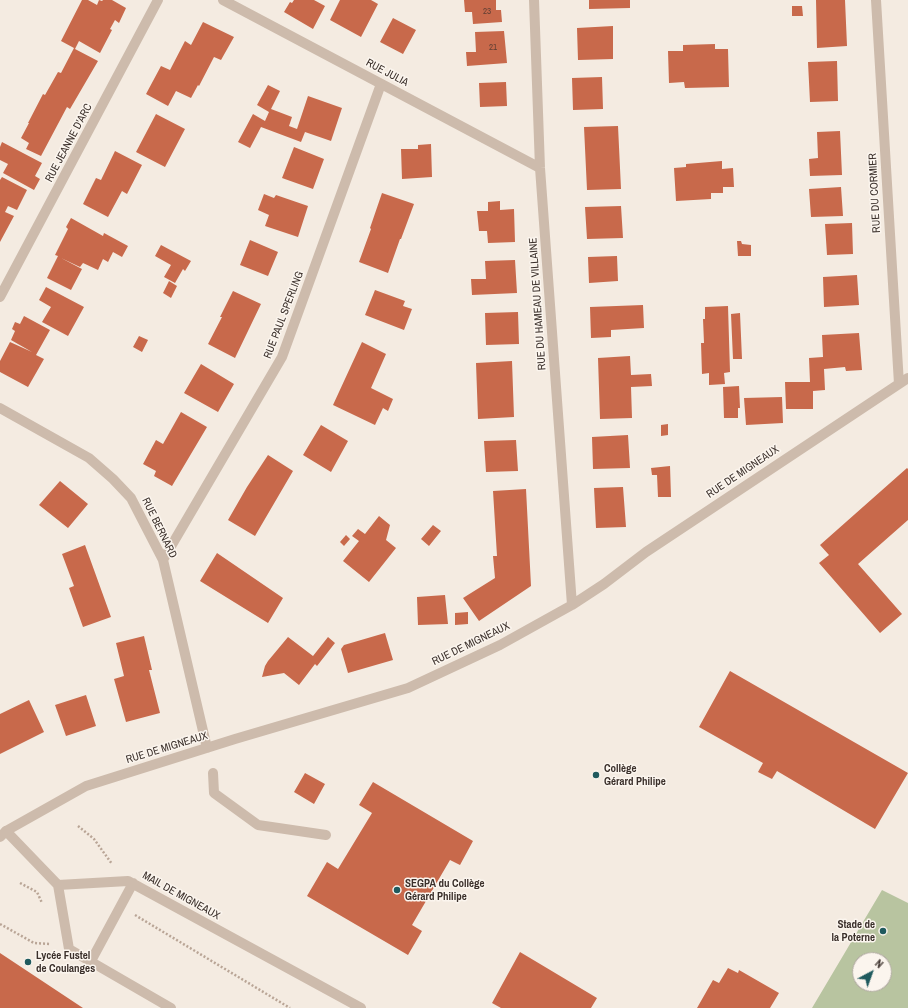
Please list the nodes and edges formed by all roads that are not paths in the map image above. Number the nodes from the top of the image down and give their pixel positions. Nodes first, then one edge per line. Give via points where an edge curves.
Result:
1 (158, 0) edge
2 (223, 0) edge
3 (534, 0) edge
4 (876, 0) edge
5 (382, 84) junction
6 (540, 168) junction
7 (0, 297) edge
8 (908, 378) edge
9 (899, 384) junction
10 (0, 408) edge
11 (163, 560) junction
12 (572, 605) junction
13 (207, 748) junction
14 (213, 773) dead end
15 (3, 834) edge
16 (326, 835) dead end
17 (130, 882) junction
18 (58, 885) junction
19 (91, 961) junction
20 (171, 1008) edge
21 (361, 1008) edge

1 - 7 street, RUE JEANNE D'ARC
2 - 5 street, RUE JULIA
3 - 6 street, RUE DU HAMEAU DE VILLAINE
4 - 9 street, RUE DU CORMIER
5 - 6 street, RUE JULIA
5 - 11 street, RUE PAUL SPERLING via 282,357
6 - 12 street, RUE DU HAMEAU DE VILLAINE
8 - 9 street, RUE DE MIGNEAUX
9 - 12 street, RUE DE MIGNEAUX via 646,552
10 - 11 street, RUE BERNARD via 89,458 113,479 131,498
11 - 13 street, RUE BERNARD
12 - 13 street, RUE DE MIGNEAUX via 500,645 408,688
13 - 15 street, RUE DE MIGNEAUX via 86,786
14 - 16 street via 214,792 258,825
15 - 18 street
17 - 18 street, MAIL DE MIGNEAUX
17 - 19 street via 121,906
17 - 21 street, MAIL DE MIGNEAUX
18 - 19 street via 70,949
19 - 20 street

